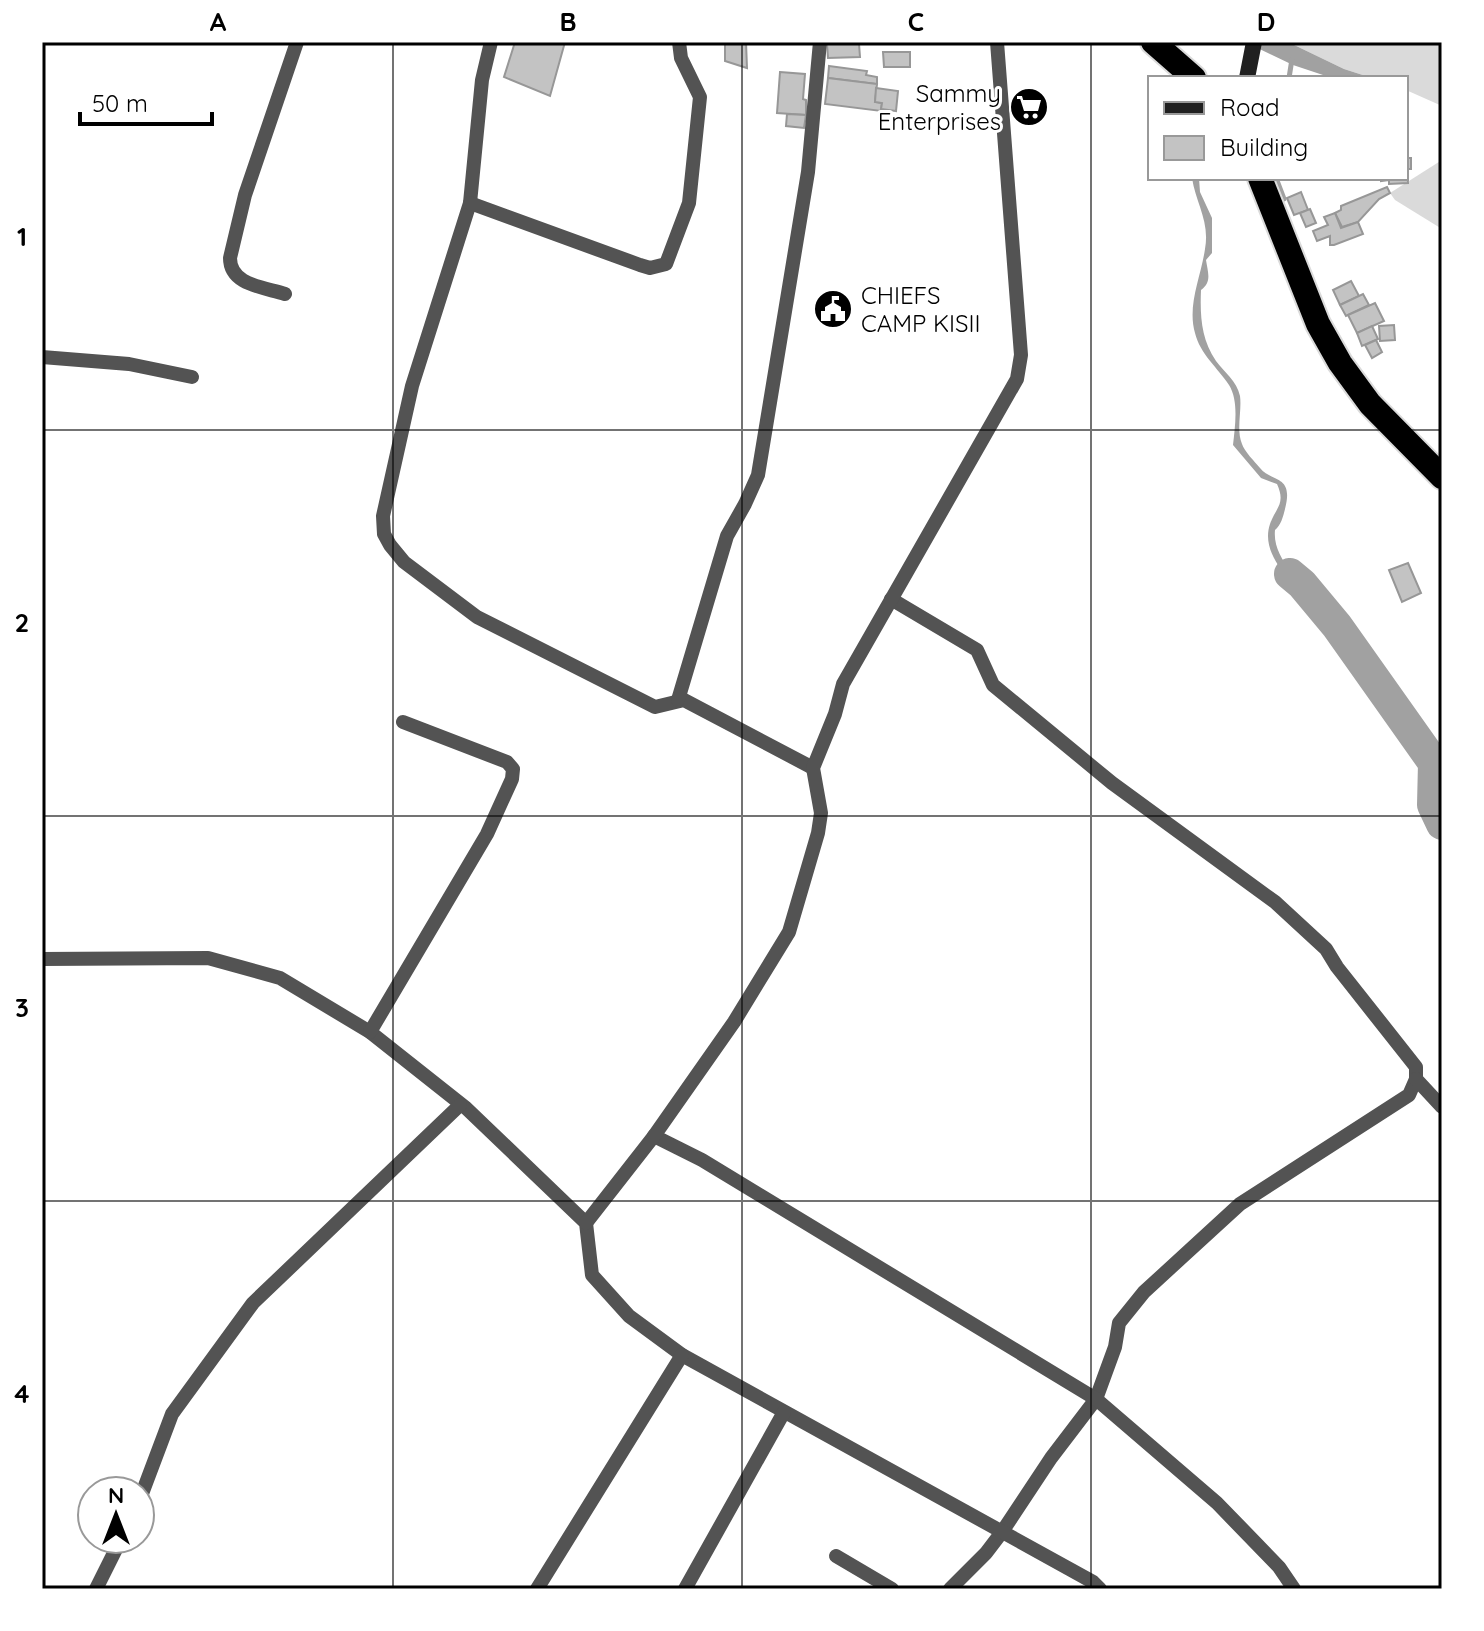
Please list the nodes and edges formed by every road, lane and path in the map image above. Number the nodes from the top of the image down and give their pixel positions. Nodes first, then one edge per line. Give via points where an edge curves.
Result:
1 (297, 42) edge
2 (491, 42) edge
3 (679, 42) edge
4 (820, 42) edge
5 (997, 42) edge
6 (1153, 42) edge
7 (1253, 49) edge
8 (1192, 76) edge
9 (1247, 76) edge
10 (1261, 180) edge
11 (470, 203) junction
12 (285, 294) dead end
13 (42, 357) edge
14 (192, 377) dead end
15 (1442, 477) edge
16 (891, 599) junction
17 (678, 700) junction
18 (403, 722) dead end
19 (813, 768) junction
20 (42, 959) edge
21 (370, 1032) junction
22 (1416, 1079) junction
23 (460, 1105) junction
24 (1442, 1107) edge
25 (654, 1136) junction
26 (586, 1223) junction
27 (682, 1355) junction
28 (1096, 1399) junction
29 (784, 1412) junction
30 (149, 1475) edge
31 (1002, 1532) junction
32 (113, 1555) edge
33 (836, 1556) dead end
34 (1093, 1587) edge
35 (96, 1589) edge
36 (537, 1589) edge
37 (685, 1589) edge
38 (892, 1589) edge
39 (950, 1589) edge
40 (1294, 1589) edge

1 - 12 street via 245,195 230,258 238,279
2 - 11 street via 482,80
3 - 11 street via 700,97 689,203 666,264 640,265
4 - 17 street via 808,172 758,475 727,536
5 - 16 street via 1021,355 1017,379
6 - 8 highway
7 - 9 main road
10 - 15 highway via 1318,324 1340,363 1370,404
11 - 17 street via 412,386 383,516 384,534 404,562 477,617 655,707
13 - 14 street via 129,364
16 - 19 street via 843,684
16 - 22 street via 977,650 993,685 1112,783 1285,911 1326,949 1416,1067
17 - 19 street
18 - 21 street via 507,762 512,779 487,834
19 - 25 street via 821,813 789,932
20 - 21 street via 208,958 280,978
21 - 23 street
22 - 24 street
22 - 28 street via 1409,1095 1240,1204 1144,1292 1119,1323
23 - 26 street
23 - 30 street via 253,1303 172,1414
25 - 26 street
25 - 28 street
26 - 27 street via 592,1275 629,1316
27 - 29 street
27 - 36 street
28 - 31 street
28 - 40 street via 1217,1503
29 - 31 street
29 - 37 street
31 - 34 street
31 - 39 street
32 - 35 street
33 - 38 street

